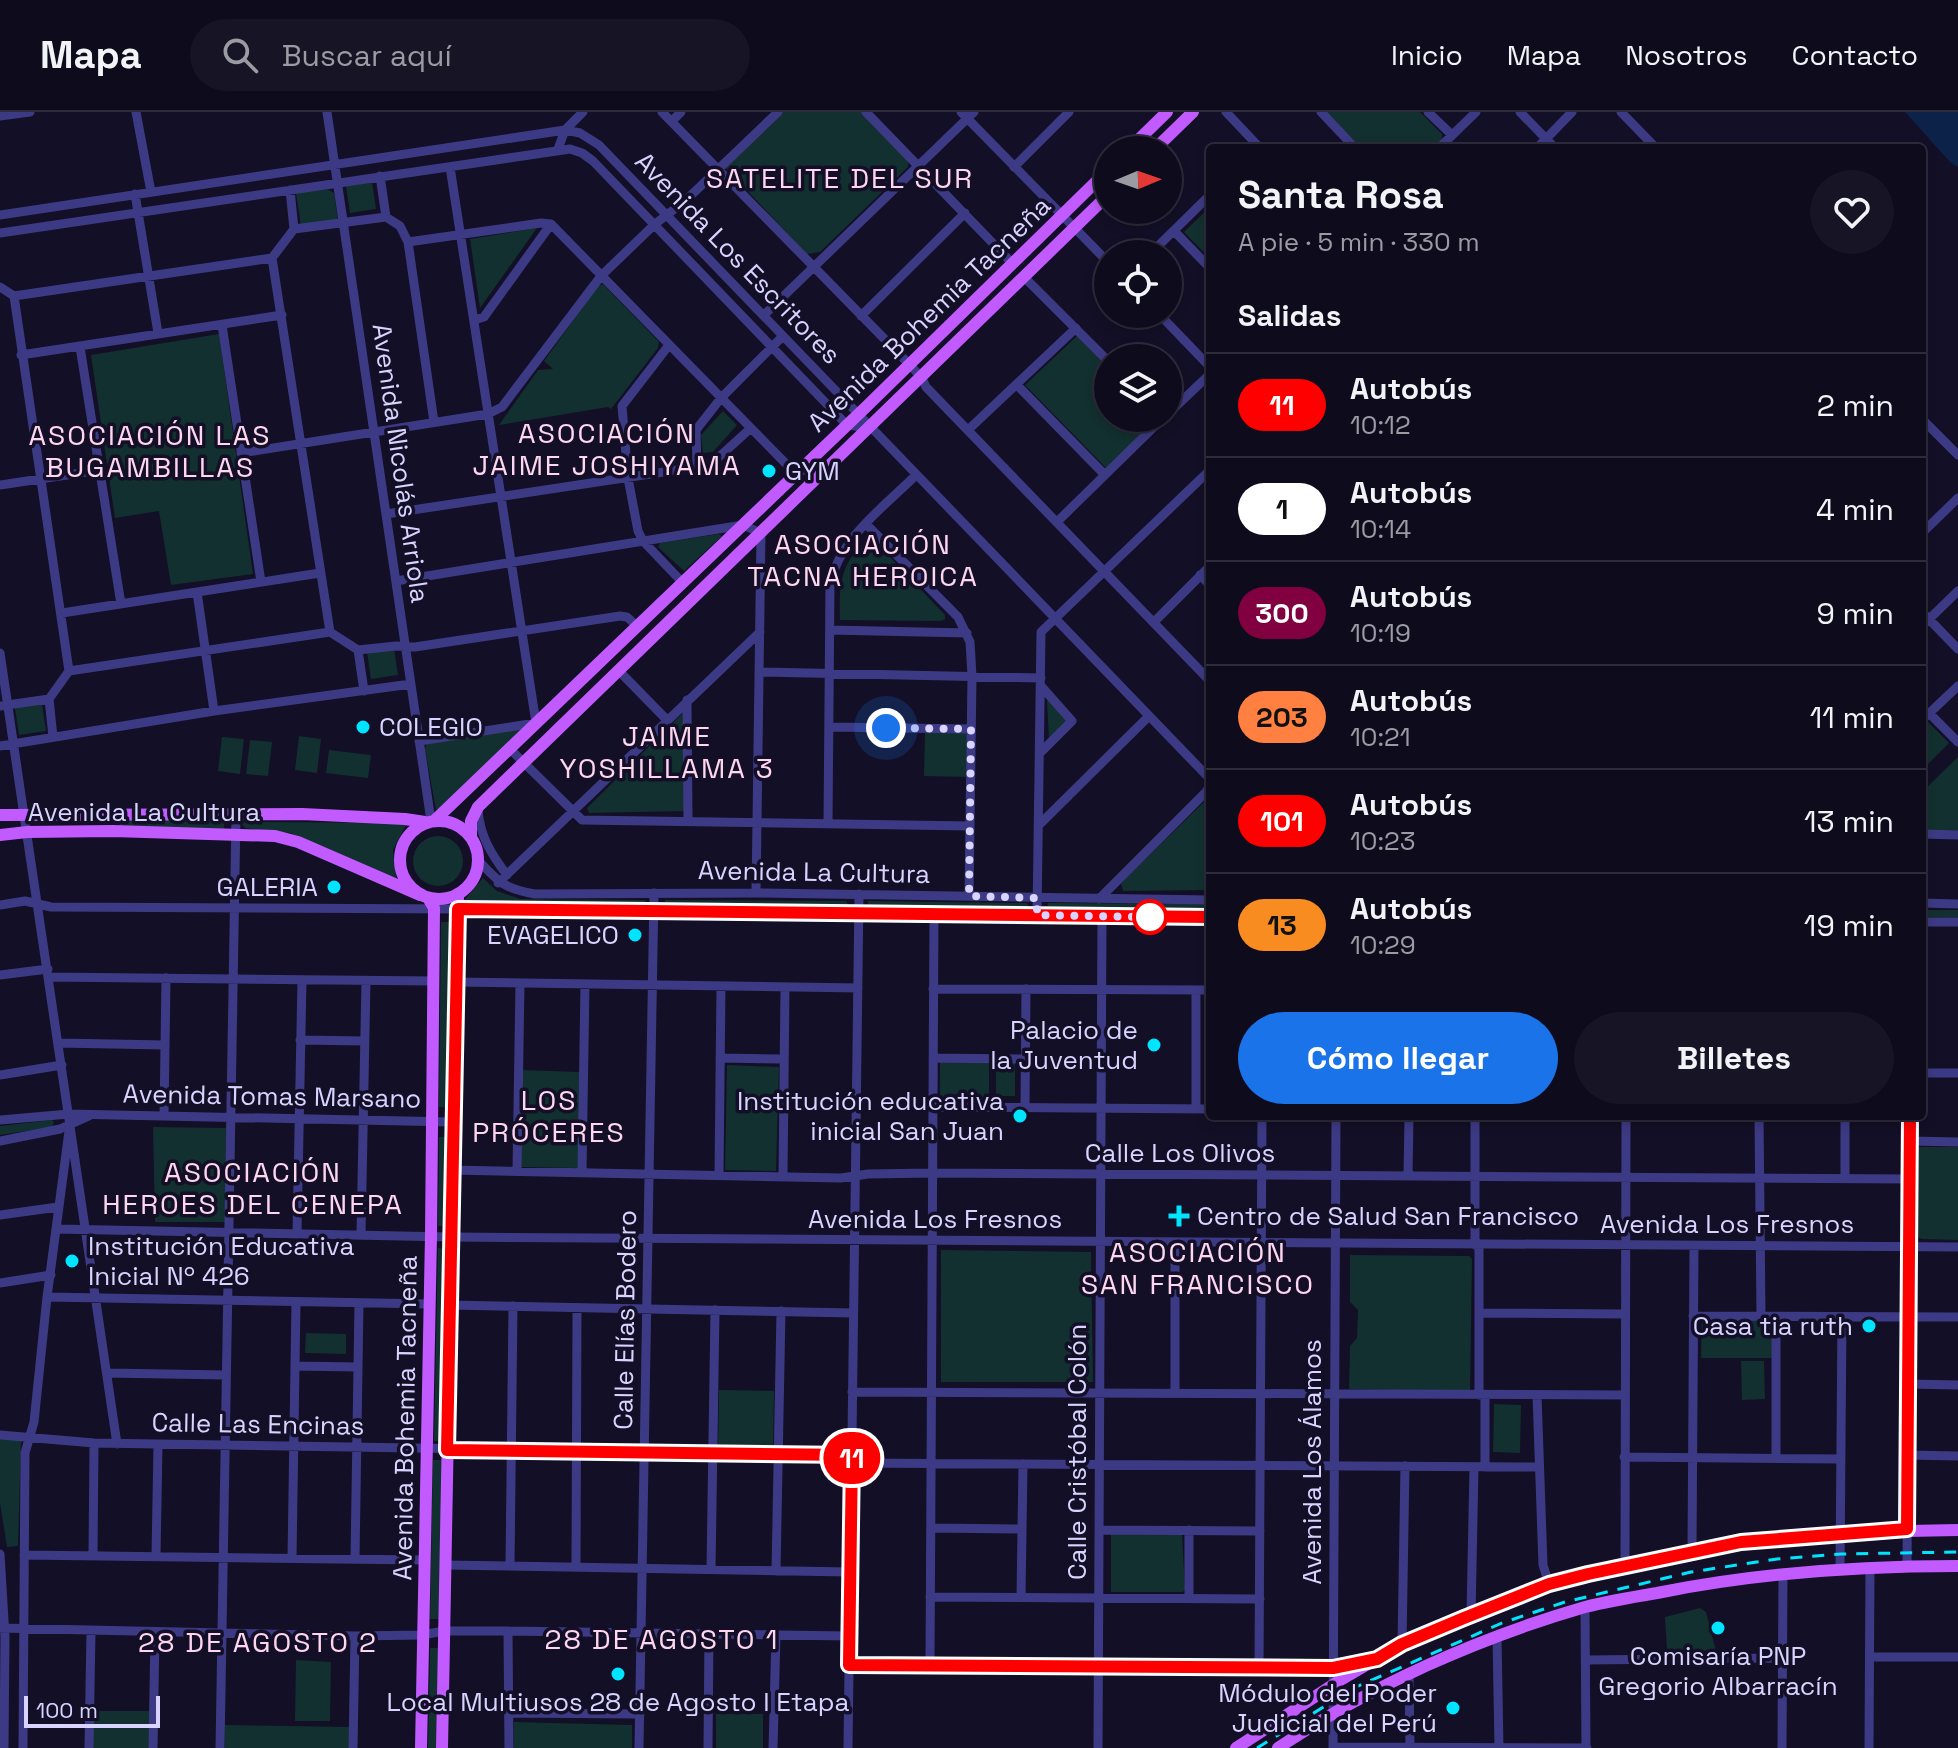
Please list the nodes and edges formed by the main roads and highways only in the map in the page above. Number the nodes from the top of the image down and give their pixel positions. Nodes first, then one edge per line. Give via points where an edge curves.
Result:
1 (1167, 112) edge
2 (1193, 112) edge
3 (1142, 136) edge
4 (1168, 136) edge
5 (1094, 184) edge
6 (1094, 209) edge
7 (0, 815) edge
8 (114, 815) junction
9 (430, 822) junction
10 (113, 831) junction
11 (0, 835) edge
12 (471, 837) junction
13 (458, 895) junction
14 (427, 900) junction
15 (1958, 1530) edge
16 (1958, 1566) edge
17 (421, 1748) edge
18 (442, 1748) edge
19 (1236, 1748) edge
20 (1278, 1748) edge

1 - 3 main road
2 - 4 main road
5 - 9 main road, Avenida Bohemia Tacneña
6 - 12 main road, Avenida Bohemia Tacneña via 478,807
7 - 8 main road, Avenida La Cultura
8 - 9 main road, Avenida La Cultura via 302,814
8 - 10 main road
9 - 12 main road via 455,824
9 - 14 main road via 412,831 399,865 403,877
10 - 11 main road, Avenida La Cultura
10 - 14 main road, Avenida La Cultura via 287,838
12 - 13 main road via 478,860 472,880
13 - 14 main road
13 - 18 main road, Avenida Bohemia Tacneña
14 - 17 main road, Avenida Bohemia Tacneña via 433,981
15 - 19 main road via 1765,1539 1549,1584 1402,1644
16 - 20 main road via 1783,1573 1585,1608 1497,1637 1409,1675 1333,1712

